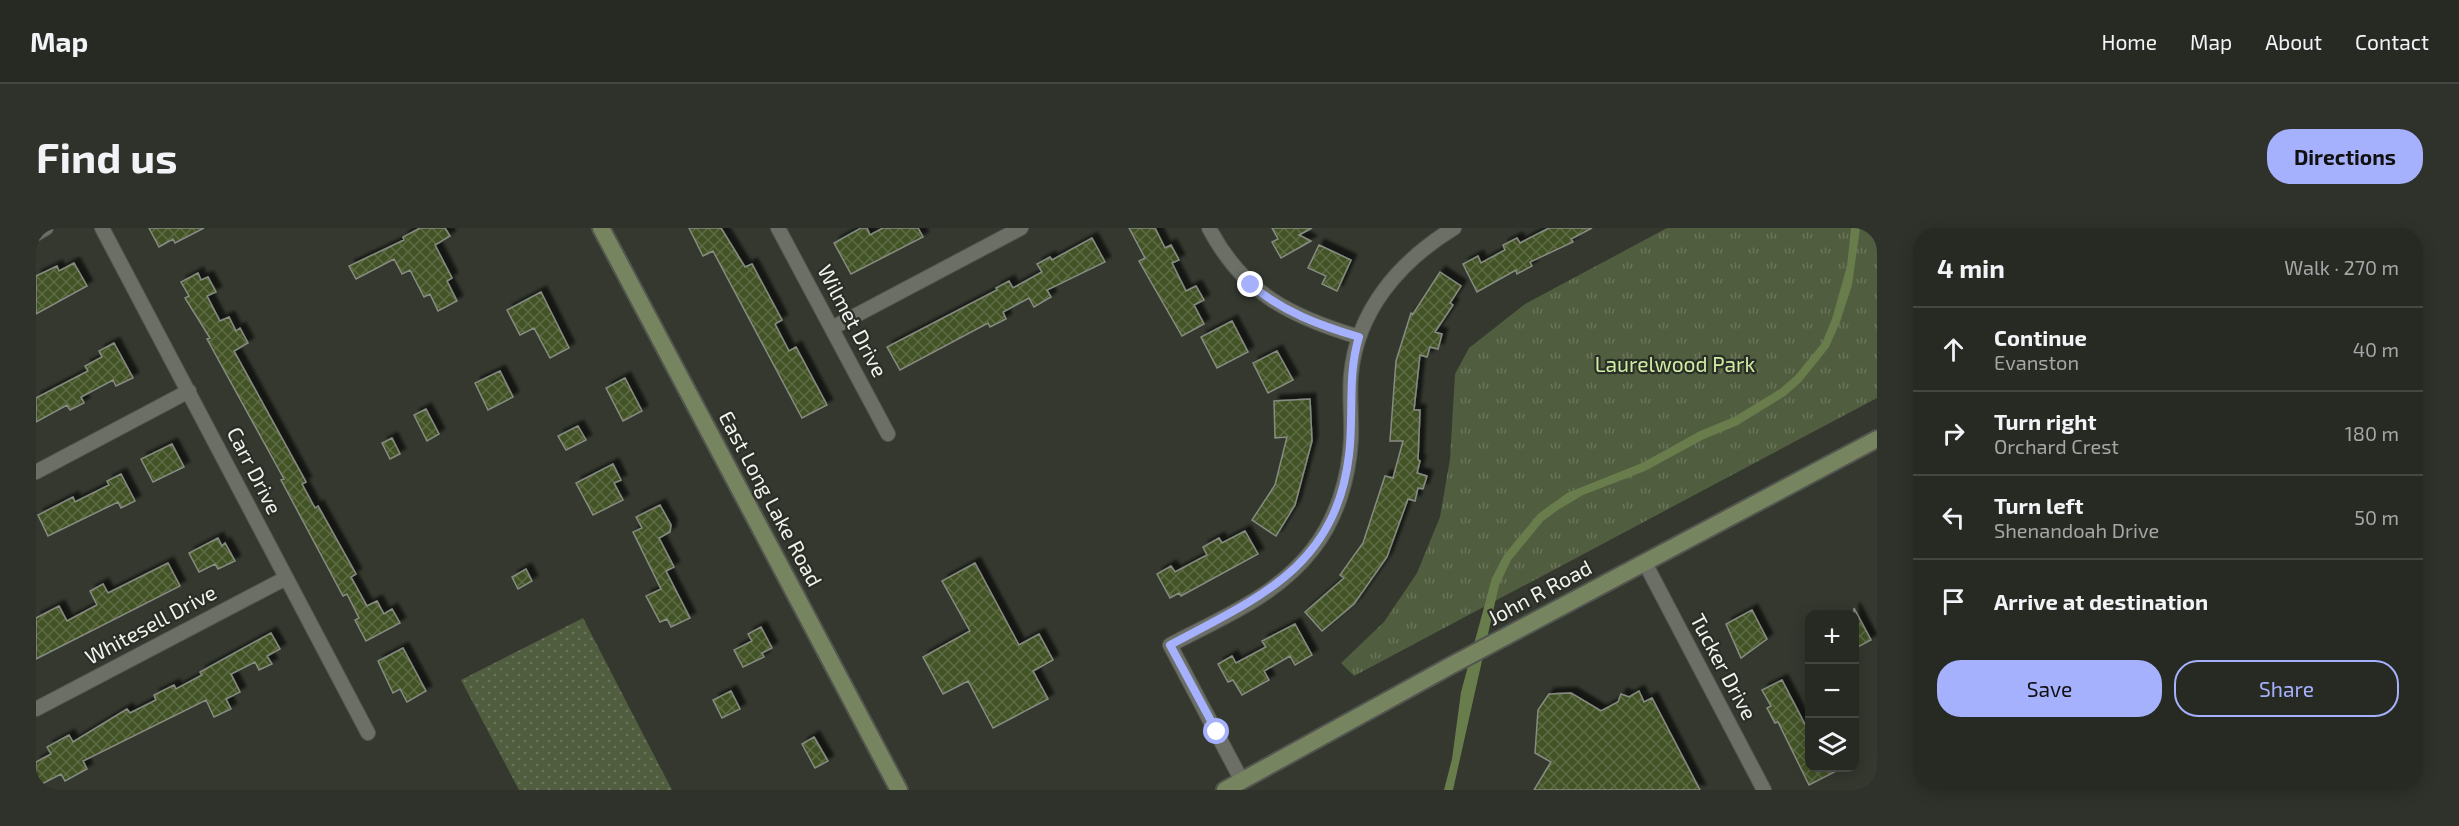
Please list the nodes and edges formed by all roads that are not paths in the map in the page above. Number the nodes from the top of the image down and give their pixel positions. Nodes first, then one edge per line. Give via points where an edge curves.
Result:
1 (46, 228) edge
2 (102, 228) edge
3 (601, 228) edge
4 (778, 228) edge
5 (1021, 228) edge
6 (1209, 228) edge
7 (1454, 228) edge
8 (36, 234) edge
9 (832, 328) junction
10 (1359, 337) junction
11 (189, 390) junction
12 (888, 434) dead end
13 (1877, 440) edge
14 (36, 472) edge
15 (1645, 563) junction
16 (286, 578) junction
17 (36, 709) edge
18 (368, 733) dead end
19 (1242, 781) junction
20 (899, 790) edge
21 (1225, 790) edge
22 (1764, 790) edge

1 - 8 street
2 - 11 street, Carr Drive
3 - 20 main road, East Long Lake Road
4 - 9 street, Wilmet Drive
5 - 9 street
6 - 10 street via 1227,259 1269,299 1308,321
7 - 10 street via 1418,252 1389,282 1374,303
9 - 12 street, Wilmet Drive
10 - 19 street via 1351,376 1351,438 1346,477 1319,540 1298,567 1269,592 1170,645
11 - 14 street
11 - 16 street, Carr Drive
13 - 15 main road, John R Road
15 - 19 main road, John R Road
15 - 22 street, Tucker Drive
16 - 17 street, Whitesell Drive
16 - 18 street, Carr Drive
19 - 21 main road, John R Road

